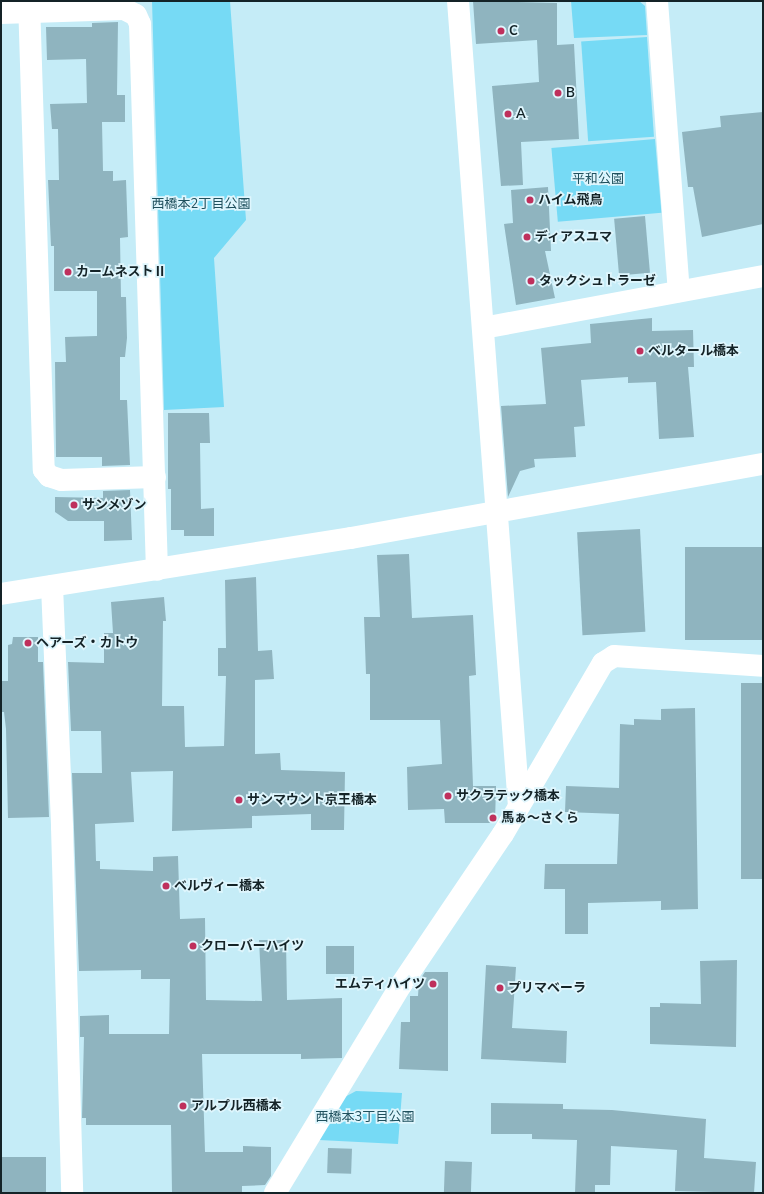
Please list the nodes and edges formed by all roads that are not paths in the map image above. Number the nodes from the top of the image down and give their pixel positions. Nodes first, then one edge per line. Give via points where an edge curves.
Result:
1 (458, 1) edge
2 (657, 1) edge
3 (29, 6) edge
4 (1, 13) edge
5 (763, 276) edge
6 (679, 291) junction
7 (483, 328) junction
8 (763, 464) edge
9 (155, 477) junction
10 (496, 513) junction
11 (157, 570) junction
12 (52, 586) junction
13 (1, 594) edge
14 (763, 666) edge
15 (519, 806) junction
16 (72, 1193) edge
17 (275, 1193) edge

1 - 7 street
2 - 6 street
3 - 4 street
3 - 9 street via 124,9 136,15 140,24
3 - 9 street via 44,470 49,476 61,480
5 - 6 street
6 - 7 street
7 - 10 street
8 - 10 street
9 - 11 street
10 - 11 street
10 - 15 street
11 - 12 street
12 - 13 street
12 - 16 street
14 - 15 street via 609,658 599,668
15 - 17 street via 446,922 404,979

